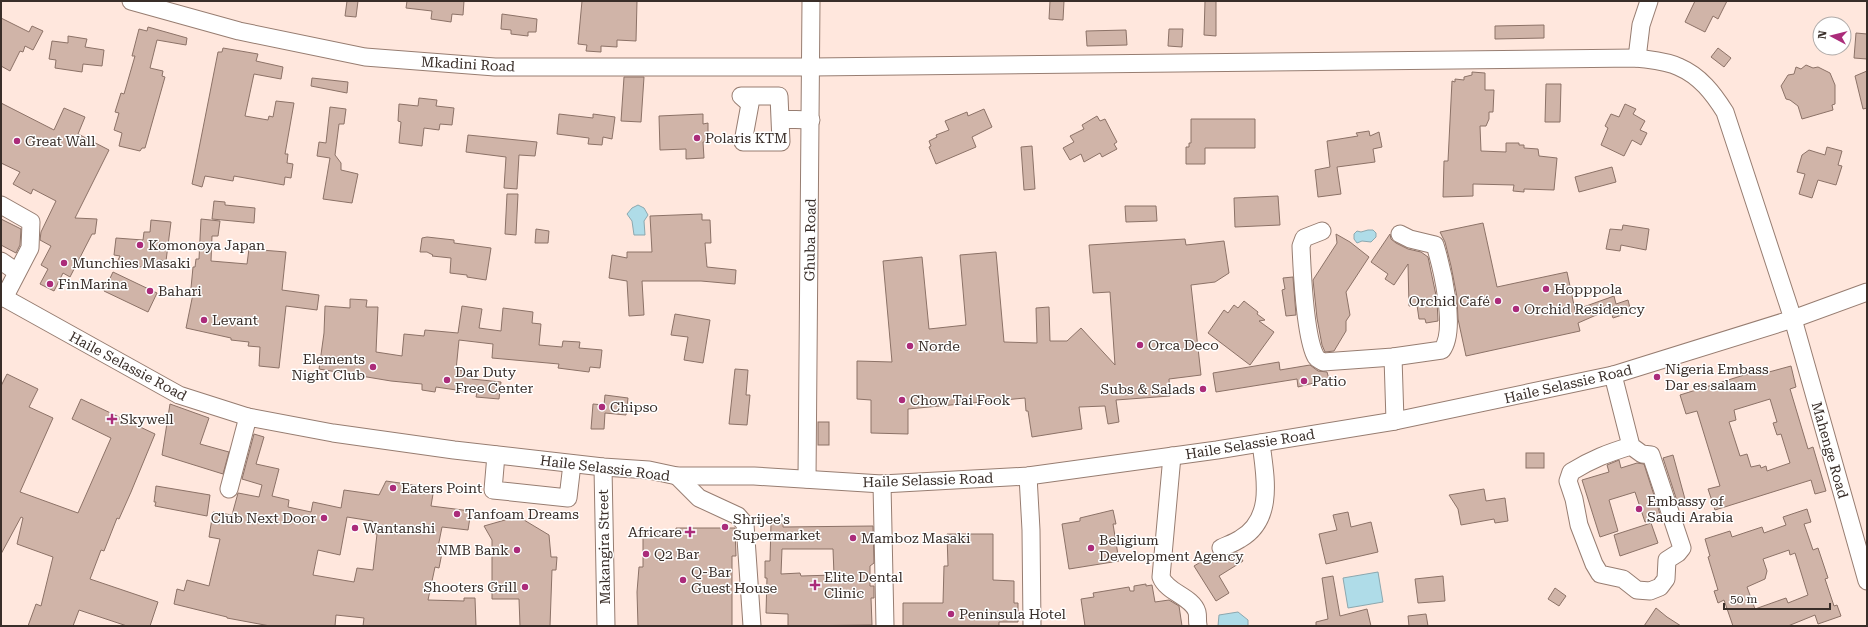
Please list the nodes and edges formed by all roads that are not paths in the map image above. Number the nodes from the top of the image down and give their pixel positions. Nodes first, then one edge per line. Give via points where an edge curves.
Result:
1 (132, 1) edge
2 (811, 1) edge
3 (1648, 1) edge
4 (1637, 58) junction
5 (812, 67) junction
6 (780, 119) dead end
7 (811, 120) junction
8 (1, 205) edge
9 (1322, 231) dead end
10 (1400, 234) dead end
11 (1, 261) edge
12 (18, 272) junction
13 (1867, 292) edge
14 (2, 297) edge
15 (1793, 319) junction
16 (1393, 357) junction
17 (1613, 375) junction
18 (248, 417) junction
19 (1395, 421) junction
20 (1261, 442) junction
21 (1631, 446) junction
22 (496, 455) junction
23 (1172, 456) junction
24 (572, 464) junction
25 (603, 467) junction
26 (677, 476) junction
27 (1028, 476) junction
28 (807, 479) junction
29 (882, 484) junction
30 (229, 489) dead end
31 (1220, 548) dead end
32 (1867, 581) edge
33 (1198, 625) dead end
34 (606, 626) edge
35 (752, 626) edge
36 (884, 626) edge
37 (1032, 626) edge

1 - 5 street, Mkadini Road via 239,31 365,57 495,67
2 - 5 street, Ghuba Road
3 - 4 street via 1641,25
4 - 5 street, Mkadini Road
4 - 15 street, Mahenge Road via 1678,66 1713,92 1725,112
5 - 7 street, Ghuba Road
6 - 7 street
7 - 28 street, Ghuba Road
8 - 12 street via 31,222 30,248
9 - 16 street via 1304,238 1300,246 1309,329 1315,355 1323,362
10 - 16 street via 1435,245 1444,286 1448,330 1447,344 1442,350
11 - 12 street
12 - 14 street
13 - 15 street, Haile Selassie Road
14 - 18 street, Haile Selassie Road via 179,395
15 - 17 street, Haile Selassie Road
15 - 32 street, Mahenge Road
16 - 19 street
17 - 19 street, Haile Selassie Road
17 - 21 street
18 - 22 street, Haile Selassie Road via 333,433
18 - 30 street
19 - 20 street, Haile Selassie Road
20 - 23 street, Haile Selassie Road
20 - 31 street via 1266,499 1263,511 1251,531 1241,539
21 - 21 street via 1602,454 1571,472 1568,481 1579,525 1600,574 1623,579 1637,590 1650,591 1660,587 1666,579 1667,560 1682,548 1652,455 1642,454
22 - 24 street, Haile Selassie Road
22 - 24 street via 493,490 568,498
23 - 27 street, Haile Selassie Road
23 - 33 street via 1161,577 1168,588 1197,611
24 - 25 street, Haile Selassie Road
25 - 26 street, Haile Selassie Road via 649,470
25 - 34 street, Makangira Street
26 - 28 street, Haile Selassie Road
26 - 35 street via 699,498 738,516 745,524
27 - 29 street, Haile Selassie Road
27 - 37 street
28 - 29 street, Haile Selassie Road
29 - 36 street

